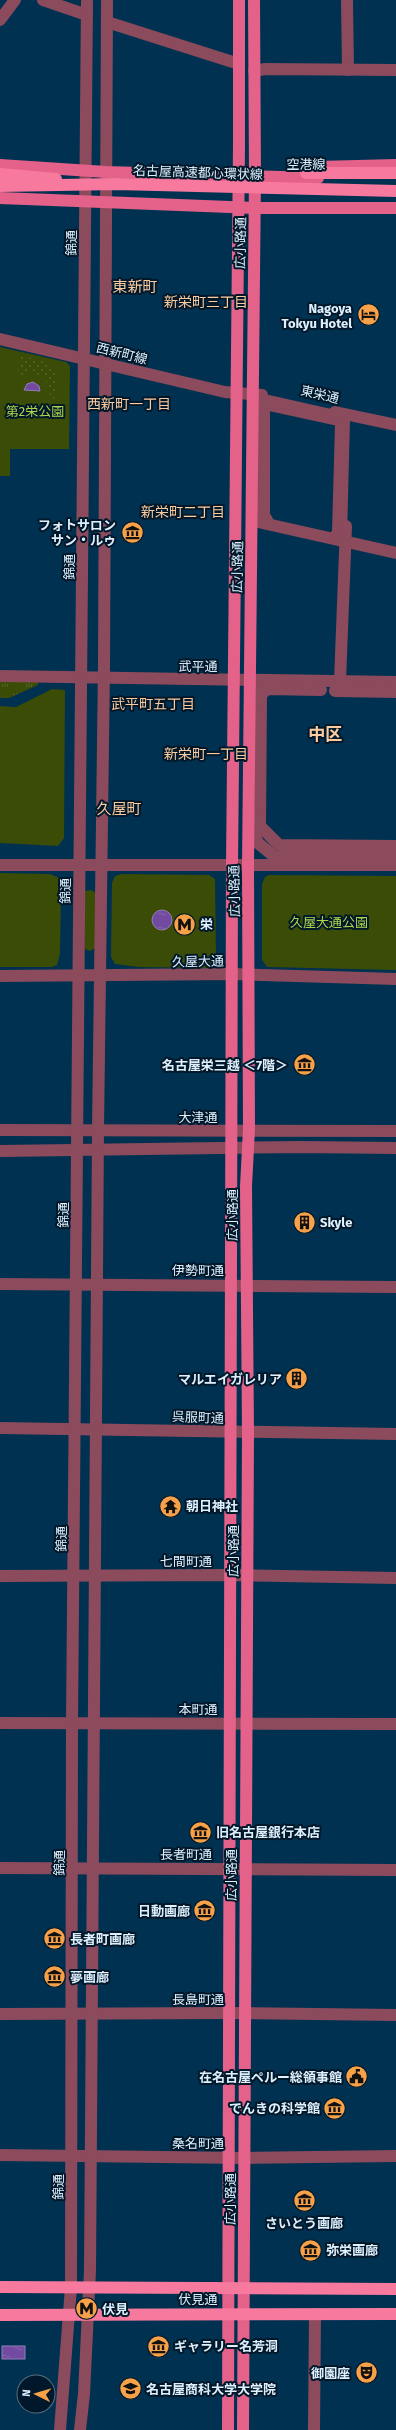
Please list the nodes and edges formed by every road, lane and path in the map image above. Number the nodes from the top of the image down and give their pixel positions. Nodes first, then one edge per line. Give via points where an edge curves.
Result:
1 (15, 0) edge
2 (43, 0) edge
3 (87, 0) edge
4 (107, 0) edge
5 (239, 0) edge
6 (254, 0) edge
7 (348, 0) edge
8 (87, 15) junction
9 (0, 20) edge
10 (107, 22) junction
11 (238, 64) junction
12 (348, 70) junction
13 (396, 70) edge
14 (254, 71) junction
15 (0, 165) edge
16 (396, 165) edge
17 (86, 169) junction
18 (106, 172) junction
19 (306, 173) junction
20 (396, 173) edge
21 (0, 174) edge
22 (238, 176) junction
23 (255, 177) junction
24 (289, 178) junction
25 (396, 178) edge
26 (116, 184) junction
27 (0, 186) edge
28 (396, 191) edge
29 (0, 198) edge
30 (85, 202) junction
31 (107, 202) junction
32 (239, 208) junction
33 (255, 208) junction
34 (396, 208) edge
35 (0, 339) edge
36 (85, 358) junction
37 (104, 363) junction
38 (237, 392) junction
39 (252, 393) junction
40 (349, 415) junction
41 (396, 426) edge
42 (264, 515) joint
43 (251, 520) junction
44 (345, 541) junction
45 (396, 553) edge
46 (0, 676) edge
47 (83, 678) junction
48 (104, 678) junction
49 (248, 679) junction
50 (234, 680) junction
51 (340, 681) junction
52 (396, 682) edge
53 (396, 687) edge
54 (396, 692) edge
55 (396, 846) edge
56 (396, 857) edge
57 (0, 865) edge
58 (79, 865) junction
59 (101, 865) junction
60 (232, 866) junction
61 (248, 866) junction
62 (396, 866) edge
63 (232, 974) junction
64 (249, 975) junction
65 (0, 976) edge
66 (79, 976) junction
67 (100, 976) junction
68 (396, 978) edge
69 (79, 1129) junction
70 (249, 1129) junction
71 (0, 1130) edge
72 (98, 1130) junction
73 (231, 1131) junction
74 (396, 1131) edge
75 (231, 1148) junction
76 (248, 1148) junction
77 (396, 1148) edge
78 (98, 1150) junction
79 (78, 1151) junction
80 (0, 1152) edge
81 (0, 1284) edge
82 (231, 1284) junction
83 (77, 1285) junction
84 (98, 1285) junction
85 (246, 1285) junction
86 (396, 1287) edge
87 (0, 1428) edge
88 (76, 1428) junction
89 (97, 1428) junction
90 (230, 1432) junction
91 (248, 1432) junction
92 (396, 1434) edge
93 (230, 1575) junction
94 (0, 1576) edge
95 (75, 1576) junction
96 (95, 1576) junction
97 (247, 1577) junction
98 (396, 1578) edge
99 (230, 1722) junction
100 (246, 1722) junction
101 (0, 1723) edge
102 (72, 1723) junction
103 (95, 1723) junction
104 (396, 1724) edge
105 (0, 1868) edge
106 (94, 1868) junction
107 (229, 1869) junction
108 (73, 1870) junction
109 (245, 1870) junction
110 (396, 1870) edge
111 (229, 2013) junction
112 (245, 2013) junction
113 (0, 2014) edge
114 (73, 2014) junction
115 (92, 2014) junction
116 (396, 2015) edge
117 (0, 2156) edge
118 (72, 2156) junction
119 (396, 2156) edge
120 (91, 2157) junction
121 (229, 2157) junction
122 (244, 2158) junction
123 (0, 2287) edge
124 (71, 2287) junction
125 (90, 2287) junction
126 (228, 2288) junction
127 (243, 2288) junction
128 (396, 2288) edge
129 (89, 2313) junction
130 (228, 2313) junction
131 (243, 2313) junction
132 (69, 2314) junction
133 (315, 2314) junction
134 (396, 2314) edge
135 (0, 2315) edge
136 (60, 2430) edge
137 (80, 2430) edge
138 (228, 2430) edge
139 (244, 2430) edge
140 (314, 2430) edge

1 - 9 street
2 - 8 street
3 - 8 street, 錦通
4 - 10 street
5 - 11 main road, 広小路通
6 - 14 main road, 広小路通
7 - 12 street
8 - 17 street, 錦通
10 - 11 street
10 - 18 street
11 - 22 main road, 広小路通
12 - 13 street
12 - 14 street
14 - 23 main road, 広小路通
15 - 17 main road, 空港線
16 - 19 main road via 314,168
17 - 18 main road, 空港線
17 - 30 street, 錦通
18 - 22 main road, 空港線
18 - 31 street
19 - 20 highway
19 - 24 main road via 296,173
21 - 26 highway, bridge
22 - 23 main road, 空港線
22 - 32 main road, 広小路通
23 - 24 main road, 空港線
23 - 33 main road, 広小路通
24 - 25 main road, 空港線
26 - 27 highway, 名古屋高速都心環状線, bridge
26 - 28 highway, 名古屋高速都心環状線, bridge
29 - 30 main road
30 - 31 main road
30 - 36 street, 錦通
31 - 32 main road
31 - 37 street
32 - 33 main road
32 - 38 main road, 広小路通
33 - 34 main road
33 - 39 main road, 広小路通
35 - 36 street, 西新町線
36 - 37 street, 西新町線
36 - 47 street, 錦通
37 - 38 street, 西新町線 via 226,392
37 - 48 street
38 - 39 street, 東栄通
38 - 50 main road, 広小路通
39 - 40 street, 東栄通
39 - 43 main road, 広小路通
40 - 41 street, 東栄通
40 - 44 street
42 - 42 street via 267,520 259,516 258,511 259,404 268,402 343,418 341,536 336,535 341,423 338,420 269,405 264,408
43 - 44 street
43 - 49 main road, 広小路通
44 - 45 street
44 - 51 street
46 - 47 street, 武平通
47 - 48 street, 武平通
47 - 58 street, 錦通
48 - 50 street, 武平通
48 - 59 street
49 - 50 street, 武平通
49 - 51 street, 武平通
49 - 61 main road, 広小路通
50 - 60 main road, 広小路通
51 - 52 street, 武平通
53 - 54 street via 337,686 334,691
55 - 56 street via 279,845 260,826 261,695 267,689 321,689 318,686 266,684 259,687 254,698 254,828 262,849 275,857
57 - 58 street
58 - 59 street
58 - 66 street, 錦通
59 - 60 street
59 - 67 street
60 - 61 street
60 - 63 main road, 広小路通
61 - 62 street
61 - 64 main road, 広小路通
63 - 64 street, 久屋大通
63 - 67 street, 久屋大通
63 - 73 main road, 広小路通
64 - 68 street, 久屋大通
64 - 70 main road, 広小路通
65 - 66 street, 久屋大通
66 - 67 street, 久屋大通
66 - 69 street, 錦通
67 - 72 street
69 - 71 street, 大津通
69 - 72 street, 大津通
69 - 79 street, 錦通
70 - 73 street, 大津通
70 - 74 street, 大津通
70 - 76 main road, 広小路通
72 - 73 street, 大津通
72 - 78 street
73 - 75 main road, 広小路通
75 - 76 street
75 - 78 street
75 - 82 main road, 広小路通
76 - 77 street
76 - 85 main road, 広小路通
78 - 79 street
78 - 84 street
79 - 80 street
79 - 83 street, 錦通
81 - 83 street, 伊勢町通
82 - 84 street, 伊勢町通
82 - 85 street, 伊勢町通
82 - 90 main road, 広小路通
83 - 84 street, 伊勢町通
83 - 88 street, 錦通
84 - 89 street
85 - 86 street, 伊勢町通
85 - 91 main road, 広小路通
87 - 88 street, 呉服町通
88 - 89 street, 呉服町通
88 - 95 street, 錦通
89 - 90 street, 呉服町通
89 - 96 street
90 - 91 street, 呉服町通
90 - 93 main road, 広小路通
91 - 92 street, 呉服町通
91 - 97 main road, 広小路通
93 - 96 street, 七間町通
93 - 97 street, 七間町通
93 - 99 main road, 広小路通
94 - 95 street, 七間町通
95 - 96 street, 七間町通
95 - 102 street, 錦通
96 - 103 street
97 - 98 street, 七間町通
97 - 100 main road, 広小路通
99 - 100 street, 本町通
99 - 103 street, 本町通
99 - 107 main road, 広小路通
100 - 104 street, 本町通
100 - 109 main road, 広小路通
101 - 102 street, 本町通
102 - 103 street, 本町通
102 - 108 street, 錦通
103 - 106 street
105 - 108 street, 長者町通
106 - 107 street, 長者町通
106 - 108 street, 長者町通
106 - 115 street
107 - 109 street, 長者町通
107 - 111 main road, 広小路通
108 - 114 street, 錦通
109 - 110 street, 長者町通
109 - 112 main road, 広小路通
111 - 112 street, 長島町通
111 - 115 street, 長島町通
111 - 121 main road, 広小路通
112 - 116 street, 長島町通
112 - 122 main road, 広小路通
113 - 114 street, 長島町通
114 - 115 street, 長島町通
114 - 118 street, 錦通
115 - 120 street
117 - 118 street, 桑名町通
118 - 120 street, 桑名町通
118 - 124 street, 錦通
119 - 122 street, 桑名町通
120 - 121 street, 桑名町通
120 - 125 street
121 - 122 street, 桑名町通
121 - 126 main road, 広小路通
122 - 127 main road, 広小路通
123 - 124 highway, 伏見通
124 - 125 highway, 伏見通
124 - 132 street, 錦通
125 - 126 highway, 伏見通
125 - 129 street
126 - 127 highway, 伏見通
126 - 130 main road, 広小路通
127 - 128 highway, 伏見通
127 - 131 main road, 広小路通
129 - 130 highway, 伏見通
129 - 132 highway, 伏見通
129 - 137 street
130 - 131 highway, 伏見通
130 - 138 main road, 広小路通
131 - 133 highway, 伏見通
131 - 139 main road, 広小路通
132 - 135 highway, 伏見通
132 - 136 street, 錦通
133 - 134 highway, 伏見通
133 - 140 street

